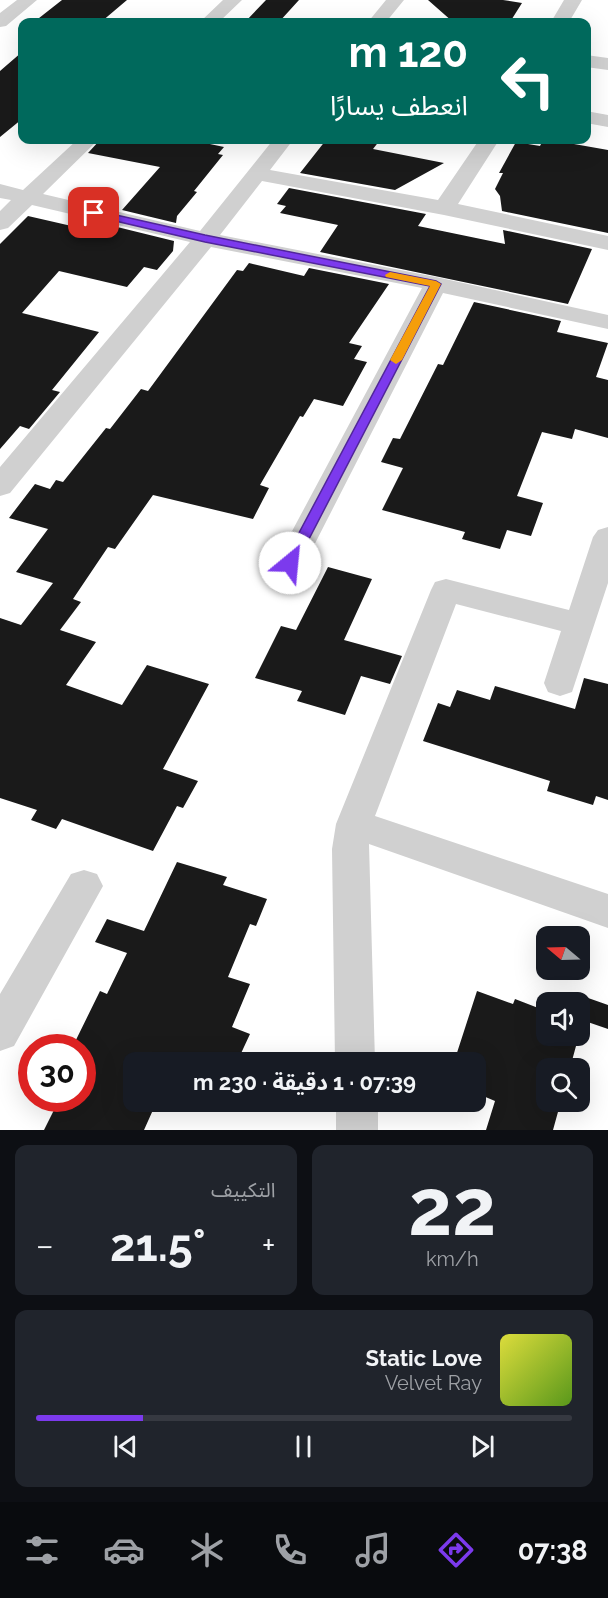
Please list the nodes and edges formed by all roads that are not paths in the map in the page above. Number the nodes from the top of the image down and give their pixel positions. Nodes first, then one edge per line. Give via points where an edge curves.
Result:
1 (28, 0) edge
2 (233, 0) edge
3 (395, 0) edge
4 (573, 0) edge
5 (213, 18) edge
6 (380, 18) edge
7 (562, 18) edge
8 (0, 21) edge
9 (591, 61) edge
10 (608, 64) edge
11 (591, 118) edge
12 (608, 121) edge
13 (84, 144) edge
14 (280, 144) edge
15 (486, 144) edge
16 (256, 174) junction
17 (0, 191) edge
18 (27, 198) junction
19 (444, 208) junction
20 (0, 222) edge
21 (205, 238) junction
22 (608, 243) edge
23 (436, 284) junction
24 (608, 322) edge
25 (0, 486) edge
26 (608, 537) edge
27 (290, 563) dead end
28 (578, 624) junction
29 (560, 683) dead end
30 (354, 824) junction
31 (84, 886) dead end
32 (608, 911) edge
33 (0, 1032) edge
34 (356, 1052) edge
35 (357, 1112) edge
36 (357, 1130) edge

1 - 8 street
2 - 5 street
3 - 6 street
4 - 7 street
9 - 10 street
11 - 12 street
13 - 18 street
14 - 16 street
15 - 19 street
16 - 19 street
16 - 21 street
17 - 18 street
18 - 20 street
18 - 21 street
19 - 22 street
21 - 23 street
21 - 25 street
23 - 24 street
23 - 27 street
26 - 28 street
28 - 29 street
28 - 30 street via 446,590
30 - 32 street
30 - 34 street via 350,849
31 - 33 street
35 - 36 street

